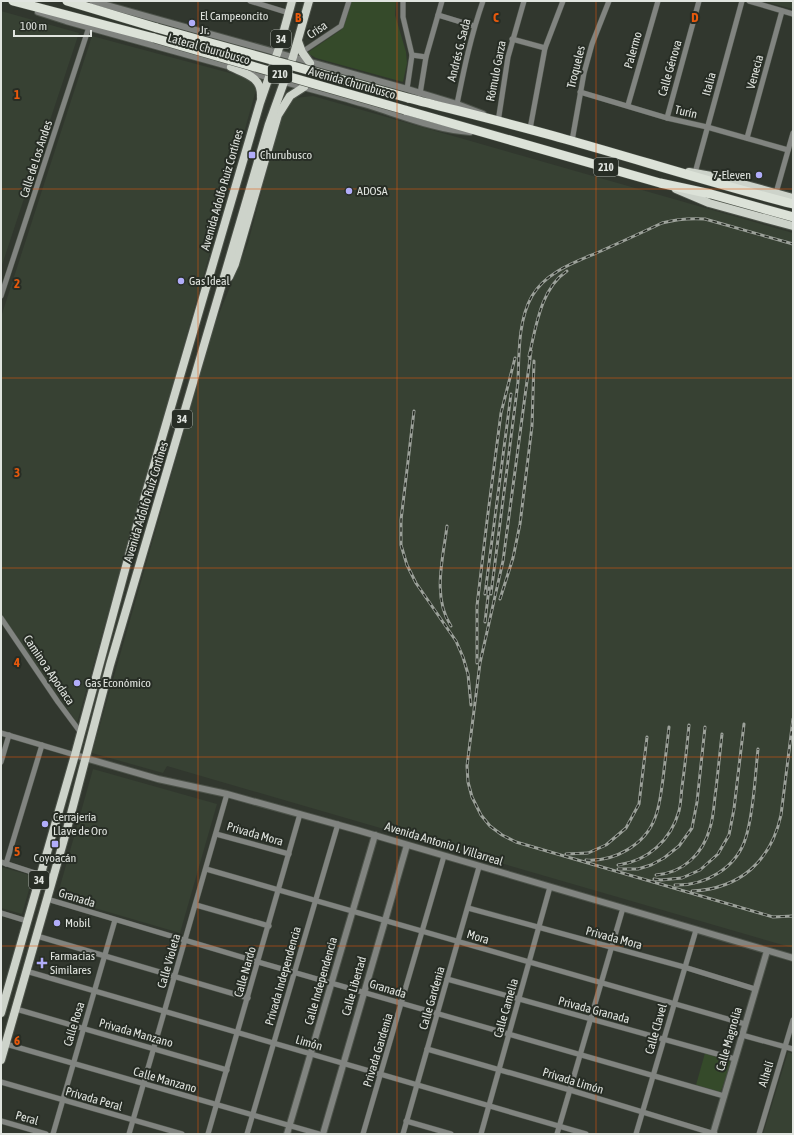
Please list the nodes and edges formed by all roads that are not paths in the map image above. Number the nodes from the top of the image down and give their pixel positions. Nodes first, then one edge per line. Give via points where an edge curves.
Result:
1 (13, 1) edge
2 (67, 1) edge
3 (250, 1) edge
4 (292, 1) edge
5 (309, 1) edge
6 (349, 1) edge
7 (403, 1) edge
8 (442, 1) edge
9 (483, 1) edge
10 (524, 1) edge
11 (563, 1) edge
12 (609, 1) edge
13 (658, 1) edge
14 (699, 1) edge
15 (742, 1) edge
16 (749, 1) edge
17 (96, 2) edge
18 (31, 3) edge
19 (782, 11) junction
20 (289, 12) junction
21 (793, 14) edge
22 (438, 15) junction
23 (474, 26) junction
24 (89, 27) junction
25 (512, 39) junction
26 (298, 41) junction
27 (238, 42) junction
28 (258, 48) junction
29 (545, 48) junction
30 (302, 52) junction
31 (277, 53) junction
32 (412, 55) junction
33 (293, 57) junction
34 (426, 57) junction
35 (310, 63) junction
36 (231, 67) junction
37 (251, 73) junction
38 (269, 78) junction
39 (284, 82) junction
40 (304, 87) junction
41 (580, 92) junction
42 (407, 94) junction
43 (420, 94) junction
44 (260, 103) junction
45 (457, 104) junction
46 (628, 105) junction
47 (666, 118) junction
48 (488, 119) junction
49 (498, 122) junction
50 (707, 127) junction
51 (530, 129) junction
52 (481, 132) junction
53 (793, 133) edge
54 (747, 138) junction
55 (572, 141) junction
56 (788, 150) junction
57 (664, 167) junction
58 (695, 173) junction
59 (660, 183) junction
60 (776, 193) junction
61 (793, 198) edge
62 (793, 204) edge
63 (793, 217) edge
64 (793, 226) edge
65 (1, 296) edge
66 (215, 309) junction
67 (1, 618) edge
68 (81, 732) junction
69 (1, 733) edge
70 (9, 735) junction
71 (42, 745) junction
72 (75, 755) junction
73 (86, 758) junction
74 (1, 762) edge
75 (227, 794) junction
76 (300, 814) junction
77 (338, 824) junction
78 (216, 834) junction
79 (375, 835) junction
80 (407, 844) junction
81 (289, 854) junction
82 (444, 856) junction
83 (3, 863) edge
84 (479, 867) junction
85 (206, 869) junction
86 (41, 874) junction
87 (550, 887) junction
88 (279, 890) junction
89 (47, 899) junction
90 (315, 901) junction
91 (196, 905) junction
92 (468, 908) junction
93 (623, 908) junction
94 (353, 911) junction
95 (1, 913) edge
96 (115, 920) junction
97 (27, 921) junction
98 (385, 921) junction
99 (269, 926) junction
100 (539, 927) junction
101 (696, 930) junction
102 (422, 932) junction
103 (37, 936) junction
104 (185, 940) junction
105 (458, 942) junction
106 (611, 947) junction
107 (767, 951) junction
108 (104, 956) junction
109 (793, 958) edge
110 (258, 962) junction
111 (529, 963) junction
112 (684, 967) junction
113 (26, 971) junction
114 (294, 972) junction
115 (176, 976) junction
116 (448, 979) junction
117 (332, 982) junction
118 (601, 982) junction
119 (755, 989) junction
120 (94, 992) junction
121 (364, 992) junction
122 (248, 998) junction
123 (519, 999) junction
124 (674, 1003) junction
125 (402, 1004) junction
126 (16, 1009) junction
127 (165, 1012) junction
128 (437, 1013) junction
129 (1, 1014) edge
130 (590, 1019) junction
131 (793, 1020) edge
132 (745, 1024) junction
133 (83, 1028) junction
134 (238, 1034) junction
135 (509, 1034) junction
136 (742, 1035) junction
137 (664, 1039) junction
138 (6, 1044) junction
139 (273, 1044) junction
140 (785, 1047) junction
141 (154, 1048) junction
142 (427, 1049) junction
143 (793, 1049) edge
144 (311, 1054) junction
145 (580, 1055) junction
146 (735, 1059) junction
147 (1, 1060) edge
148 (73, 1064) junction
149 (343, 1064) junction
150 (499, 1069) junction
151 (227, 1070) junction
152 (381, 1075) junction
153 (653, 1077) junction
154 (1, 1082) edge
155 (144, 1085) junction
156 (417, 1086) junction
157 (570, 1090) junction
158 (724, 1096) junction
159 (63, 1100) junction
160 (216, 1105) junction
161 (488, 1106) junction
162 (642, 1112) junction
163 (252, 1115) junction
164 (133, 1120) junction
165 (1, 1121) edge
166 (406, 1121) junction
167 (290, 1126) junction
168 (560, 1126) junction
169 (46, 1134) edge
170 (53, 1134) edge
171 (129, 1134) edge
172 (182, 1134) edge
173 (208, 1134) edge
174 (247, 1134) edge
175 (287, 1134) edge
176 (319, 1134) edge
177 (323, 1134) edge
178 (363, 1134) edge
179 (403, 1134) edge
180 (451, 1134) edge
181 (481, 1134) edge
182 (557, 1134) edge
183 (586, 1134) edge
184 (636, 1134) edge
185 (713, 1134) edge
186 (759, 1134) edge

1 - 18 highway, Avenida Churubusco / 210
2 - 42 highway, Avenida Churubusco / 210, bridge via 157,28
3 - 20 street
4 - 20 main road, Avenida Adolfo Ruiz Cortínes / 34
5 - 26 main road, Avenida Adolfo Ruiz Cortínes / 34
6 - 30 street, Crisa via 341,26
7 - 32 street via 403,17
8 - 22 street
9 - 23 street, Andrés G. Sada
10 - 25 street, Rómulo Garza
11 - 29 street
12 - 41 street, Troqueles via 592,44
13 - 46 street, Palermo
14 - 47 street, Calle Génova
15 - 50 street, Italia
16 - 19 street
17 - 27 street, Lateral Churubusco
18 - 24 street, Lateral Churubusco via 39,12
18 - 52 highway, Avenida Churubusco / 210, bridge
19 - 21 street
19 - 54 street, Venecia
20 - 31 main road, Avenida Adolfo Ruiz Cortínes / 34
22 - 23 street
22 - 34 street
23 - 45 street, Andrés G. Sada
24 - 36 street, Lateral Churubusco
24 - 65 street, Calle de Los Andes
25 - 29 street
25 - 49 street, Rómulo Garza
26 - 30 main road
26 - 33 main road, Avenida Adolfo Ruiz Cortínes / 34
27 - 28 street, Lateral Churubusco
27 - 36 street
28 - 31 street, Lateral Churubusco
28 - 37 street
29 - 51 street
30 - 35 main road
31 - 33 street, Lateral Churubusco
31 - 38 main road, Avenida Adolfo Ruiz Cortínes / 34
32 - 34 street
32 - 42 street
33 - 35 street, Lateral Churubusco
33 - 39 main road, Avenida Adolfo Ruiz Cortínes / 34
34 - 43 street
35 - 42 street, Lateral Churubusco
36 - 37 street, Lateral Churubusco
36 - 44 main road via 256,79 261,91
37 - 38 street, Lateral Churubusco
38 - 39 street, Lateral Churubusco
38 - 44 main road, Avenida Adolfo Ruiz Cortínes / 34
39 - 40 street, Lateral Churubusco
39 - 66 main road, Avenida Adolfo Ruiz Cortínes / 34 via 269,124
40 - 52 street, Lateral Churubusco via 448,128
40 - 66 main road via 290,96 278,115 234,264
41 - 46 street, Turín
41 - 55 street, Troqueles
42 - 43 street, Lateral Churubusco
42 - 48 highway, Avenida Churubusco / 210
43 - 45 street, Lateral Churubusco
44 - 68 main road, Avenida Adolfo Ruiz Cortínes / 34 via 146,496
45 - 48 street, Lateral Churubusco via 482,113
46 - 47 street, Turín
47 - 50 street, Turín
48 - 49 highway, Avenida Churubusco / 210
49 - 51 highway, Avenida Churubusco / 210
50 - 54 street, Turín
50 - 58 street, Italia
51 - 55 highway, Avenida Churubusco / 210
52 - 59 highway, Avenida Churubusco / 210
53 - 56 street
54 - 56 street, Turín
55 - 57 highway, Avenida Churubusco / 210
56 - 60 street
57 - 58 main road, Avenida Churubusco
57 - 62 highway, Avenida Churubusco / 210 via 714,184
58 - 60 main road, Avenida Churubusco via 717,176
59 - 63 highway, Avenida Churubusco / 210
59 - 64 main road, Avenida Churubusco via 709,203
60 - 61 main road, Avenida Churubusco
66 - 73 main road, Avenida Adolfo Ruiz Cortínes / 34 via 110,665
67 - 68 street, Camino a Apodaca
68 - 72 main road, 34
69 - 70 street
70 - 71 street
70 - 74 street
71 - 72 street
71 - 83 street
72 - 73 street, Avenida Antonio I. Villarreal
72 - 86 main road, 34
73 - 75 street, Avenida Antonio I. Villarreal via 158,779
73 - 89 main road, 34
75 - 76 street, Avenida Antonio I. Villarreal
75 - 78 street, Calle Violeta
76 - 77 street, Avenida Antonio I. Villarreal
76 - 81 street, Calle Nardo
77 - 79 street, Avenida Antonio I. Villarreal
77 - 90 street, Privada Independencia
78 - 81 street, Privada Mora
78 - 85 street, Calle Violeta
79 - 80 street, Avenida Antonio I. Villarreal
79 - 94 street, Calle Independencia
80 - 82 street, Avenida Antonio I. Villarreal
80 - 98 street, Calle Libertad
81 - 88 street, Calle Nardo
82 - 84 street, Avenida Antonio I. Villarreal
82 - 102 street, Privada Gardenia
83 - 86 street
84 - 87 street, Avenida Antonio I. Villarreal
84 - 92 street, Calle Gardenia
85 - 88 street, Mora
85 - 91 street, Calle Violeta
86 - 97 main road, 34
87 - 93 street, Avenida Antonio I. Villarreal
87 - 100 street, Calle Camelia
88 - 90 street, Mora
88 - 99 street, Calle Nardo
89 - 96 street, Granada
89 - 103 main road, 34
90 - 94 street, Mora
90 - 114 street, Privada Independencia
91 - 99 street
91 - 104 street, Calle Violeta
92 - 100 street, Privada Mora
92 - 105 street, Calle Gardenia
93 - 101 street, Avenida Antonio I. Villarreal
93 - 106 street
94 - 98 street, Mora
94 - 117 street, Calle Independencia
95 - 97 street
96 - 104 street, Granada
96 - 108 street, Calle Rosa
97 - 129 main road, 34
98 - 102 street, Mora
98 - 121 street, Calle Libertad
99 - 110 street, Calle Nardo
100 - 106 street, Privada Mora
100 - 111 street, Calle Camelia
101 - 107 street, Avenida Antonio I. Villarreal
101 - 112 street, Calle Clavel
102 - 105 street, Mora
102 - 125 street, Privada Gardenia
103 - 108 street
103 - 113 main road, 34
104 - 110 street, Granada
104 - 115 street, Calle Violeta
105 - 111 street, Mora
105 - 116 street, Calle Gardenia
106 - 112 street, Privada Mora
106 - 118 street
107 - 109 street, Avenida Antonio I. Villarreal
107 - 119 street, Calle Magnolia
108 - 115 street
108 - 120 street, Calle Rosa
110 - 114 street, Granada
110 - 122 street, Calle Nardo
111 - 118 street, Mora
111 - 123 street, Calle Camelia
112 - 119 street, Privada Mora
112 - 124 street, Calle Clavel
113 - 120 street, Limón
113 - 126 main road, 34
114 - 117 street, Granada
114 - 139 street, Privada Independencia
115 - 122 street
115 - 127 street, Calle Violeta
116 - 123 street, Privada Granada
116 - 128 street, Calle Gardenia
117 - 121 street, Granada
117 - 144 street, Calle Independencia
118 - 124 street, Mora
118 - 130 street
119 - 132 street, Calle Magnolia
120 - 127 street, Limón
120 - 133 street, Calle Rosa
121 - 125 street, Granada
121 - 149 street, Calle Libertad
122 - 134 street, Calle Nardo
123 - 130 street, Privada Granada
123 - 135 street, Calle Camelia
124 - 132 street, Mora
124 - 137 street, Calle Clavel
125 - 128 street, Granada
125 - 152 street, Privada Gardenia
126 - 133 street, Privada Manzano
126 - 138 main road, 34
127 - 134 street, Limón
127 - 141 street, Calle Violeta
128 - 135 street, Granada
128 - 142 street, Calle Gardenia
130 - 137 street, Privada Granada
130 - 145 street
131 - 140 street, Alhelí
132 - 136 street, Calle Magnolia
133 - 141 street, Privada Manzano
133 - 148 street, Calle Rosa
134 - 139 street, Limón
134 - 151 street, Calle Nardo
135 - 145 street, Granada
135 - 150 street, Calle Camelia
136 - 140 street
136 - 146 street, Calle Magnolia
137 - 146 street, Privada Granada
137 - 153 street, Calle Clavel
138 - 147 main road, 34
138 - 148 street, Calle Manzano
139 - 144 street, Limón
139 - 163 street, Privada Independencia
140 - 143 street
140 - 186 street, Alhelí
141 - 151 street, Privada Manzano
141 - 155 street, Calle Violeta
142 - 150 street, Privada Limón
142 - 156 street, Calle Gardenia
144 - 149 street, Limón
144 - 167 street, Calle Independencia
145 - 153 street, Granada
145 - 157 street
146 - 158 street, Calle Magnolia
148 - 155 street, Calle Manzano
148 - 159 street, Calle Rosa
149 - 152 street, Limón
149 - 177 street, Calle Libertad
150 - 157 street, Privada Limón
150 - 161 street, Calle Camelia
151 - 160 street, Calle Nardo
152 - 156 street, Limón
152 - 178 street, Privada Gardenia
153 - 158 street, Granada
153 - 162 street, Calle Clavel
154 - 159 street, Privada Peral
155 - 160 street, Calle Manzano
155 - 164 street, Calle Violeta
156 - 161 street, Limón
156 - 166 street, Calle Gardenia
157 - 162 street, Privada Limón
157 - 168 street
158 - 185 street, Calle Magnolia
159 - 164 street, Privada Peral
159 - 170 street, Calle Rosa
160 - 163 street, Calle Manzano
160 - 173 street, Calle Nardo
161 - 168 street, Limón
161 - 181 street, Calle Camelia
162 - 184 street, Calle Clavel
162 - 185 street, Privada Limón
163 - 167 street, Calle Manzano
163 - 174 street, Privada Independencia
164 - 171 street, Calle Violeta
164 - 172 street, Privada Peral
165 - 169 street, Peral
166 - 179 street, Calle Gardenia
166 - 180 street
167 - 175 street, Calle Independencia
167 - 176 street, Calle Manzano
168 - 182 street
168 - 183 street, Limón

